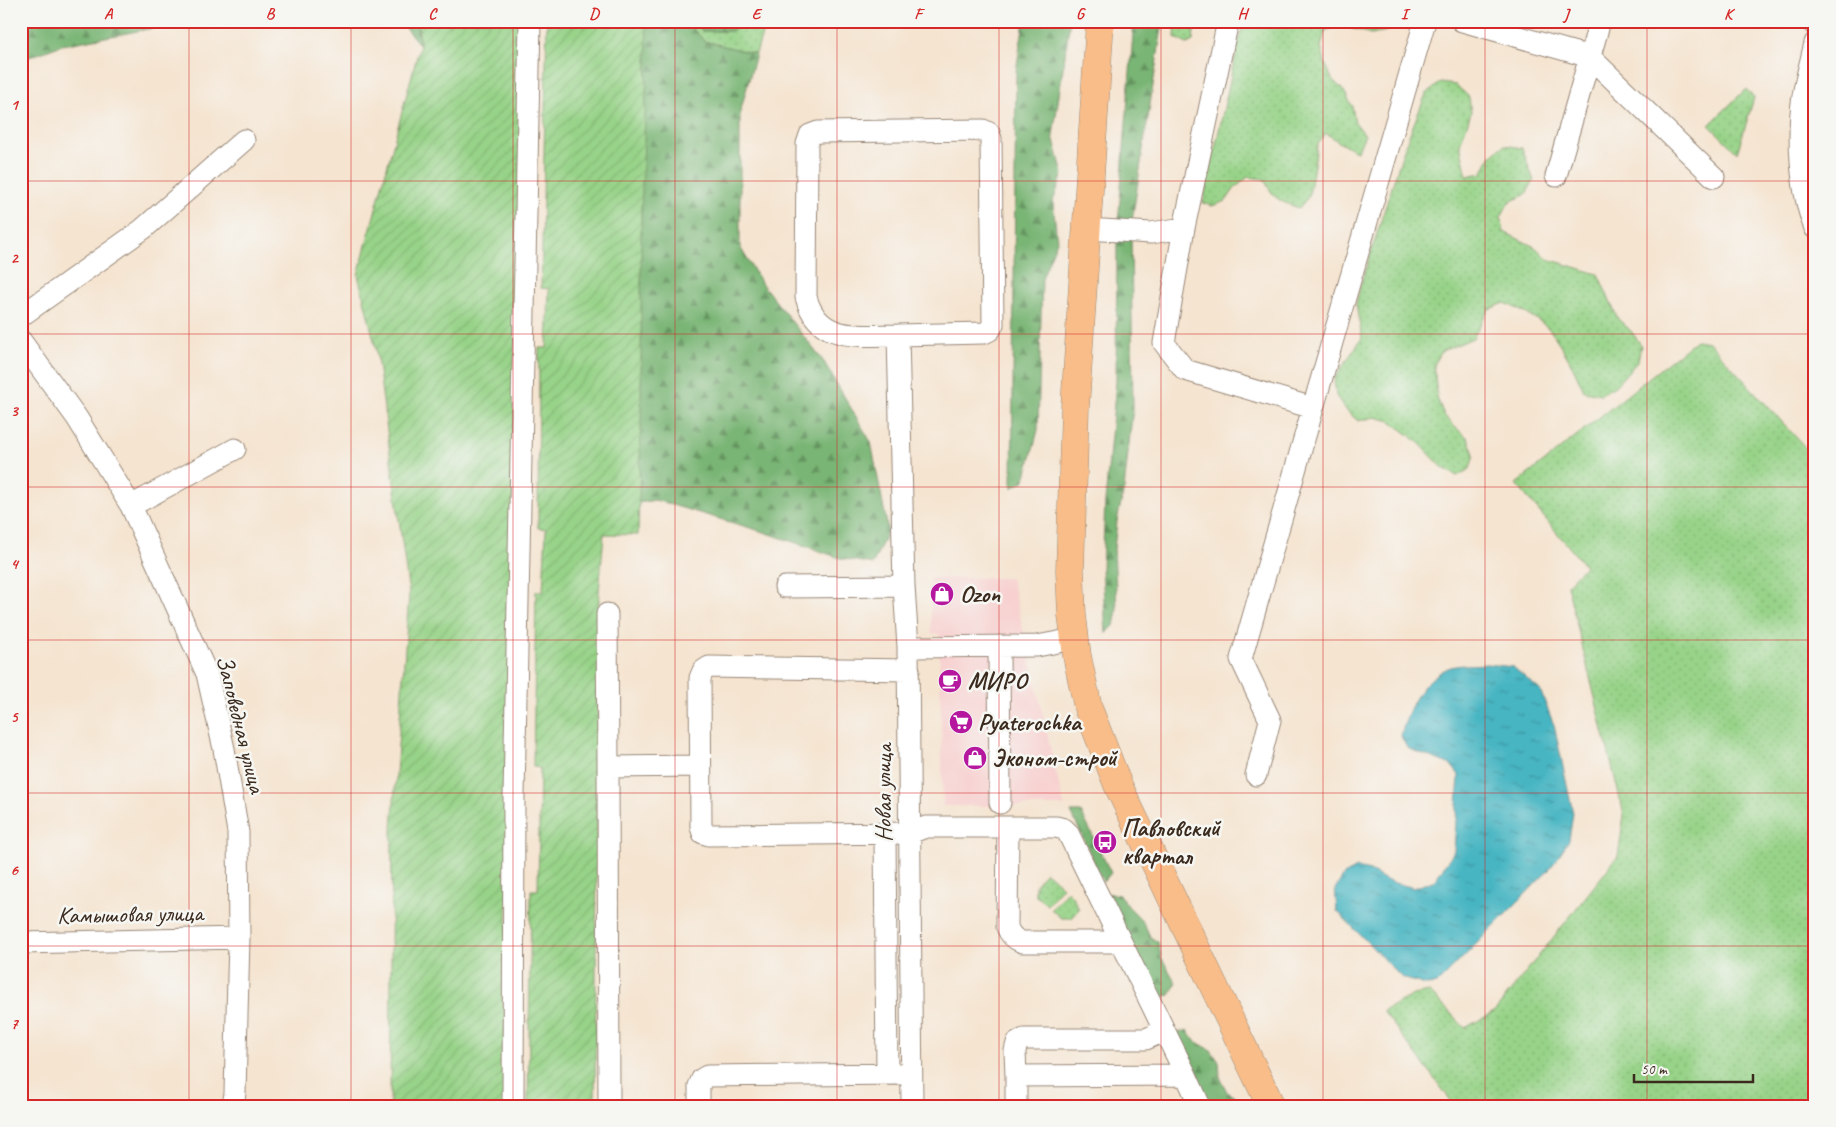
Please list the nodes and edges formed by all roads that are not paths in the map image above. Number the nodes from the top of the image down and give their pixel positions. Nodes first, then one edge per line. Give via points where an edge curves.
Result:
1 (530, 21) edge
2 (1100, 21) edge
3 (1228, 21) edge
4 (1425, 21) edge
5 (1462, 21) edge
6 (1600, 21) edge
7 (1811, 21) edge
8 (1815, 25) edge
9 (1815, 43) edge
10 (1590, 57) junction
11 (244, 140) dead end
12 (1556, 176) dead end
13 (1714, 177) dead end
14 (1184, 228) junction
15 (1815, 228) edge
16 (1087, 229) junction
17 (21, 316) edge
18 (898, 335) junction
19 (21, 341) edge
20 (1313, 408) junction
21 (235, 449) dead end
22 (132, 506) junction
23 (904, 586) junction
24 (785, 587) dead end
25 (608, 614) dead end
26 (1074, 639) junction
27 (999, 646) junction
28 (908, 647) junction
29 (909, 670) junction
30 (700, 766) junction
31 (608, 767) junction
32 (1256, 775) dead end
33 (1000, 804) dead end
34 (1008, 827) junction
35 (885, 833) junction
36 (910, 833) junction
37 (239, 938) junction
38 (1121, 942) junction
39 (21, 943) edge
40 (1164, 1031) junction
41 (887, 1074) junction
42 (912, 1074) junction
43 (1186, 1075) junction
44 (1016, 1076) junction
45 (233, 1106) edge
46 (512, 1106) edge
47 (609, 1106) edge
48 (699, 1106) edge
49 (912, 1106) edge
50 (1016, 1106) edge
51 (1200, 1106) edge
52 (1271, 1106) edge

1 - 46 street via 514,795
2 - 16 main road
3 - 14 street
4 - 20 street
5 - 10 street
6 - 10 street
7 - 8 street
9 - 15 street via 1803,97 1800,151 1808,212
10 - 12 street
10 - 13 street
11 - 17 street via 143,229
14 - 16 street via 1151,233
14 - 20 street via 1164,343 1185,370
16 - 26 main road via 1070,562
18 - 18 street via 984,333 993,324 989,133 982,130 818,132 810,135 806,154 806,297 809,309 818,321 842,334
18 - 23 street, Новая улица
19 - 22 street, Заповедная улица via 77,418
20 - 32 street via 1241,659 1270,720
21 - 22 street
22 - 37 street, Заповедная улица via 207,674 238,832
23 - 24 street
23 - 28 street, Новая улица
25 - 31 street
26 - 27 street via 1037,646
26 - 52 main road via 1088,708 1118,785
27 - 28 street
27 - 33 street
28 - 29 street, Новая улица
29 - 30 street via 710,667 703,670 700,678
29 - 36 street, Новая улица
30 - 31 street
30 - 35 street via 703,833
31 - 47 street
34 - 36 street via 926,827
34 - 38 street via 1056,826 1068,833
34 - 38 street via 1007,927 1010,934 1022,942
35 - 36 street
35 - 41 street
36 - 42 street, Новая улица
37 - 39 street, Камышовая улица
37 - 45 street, Заповедная улица
38 - 40 street
40 - 43 street
40 - 44 street via 1146,1039 1024,1039 1017,1043 1015,1051
41 - 42 street
41 - 48 street via 707,1076 702,1078 699,1086
42 - 49 street, Новая улица
43 - 44 street
43 - 51 street
44 - 50 street

